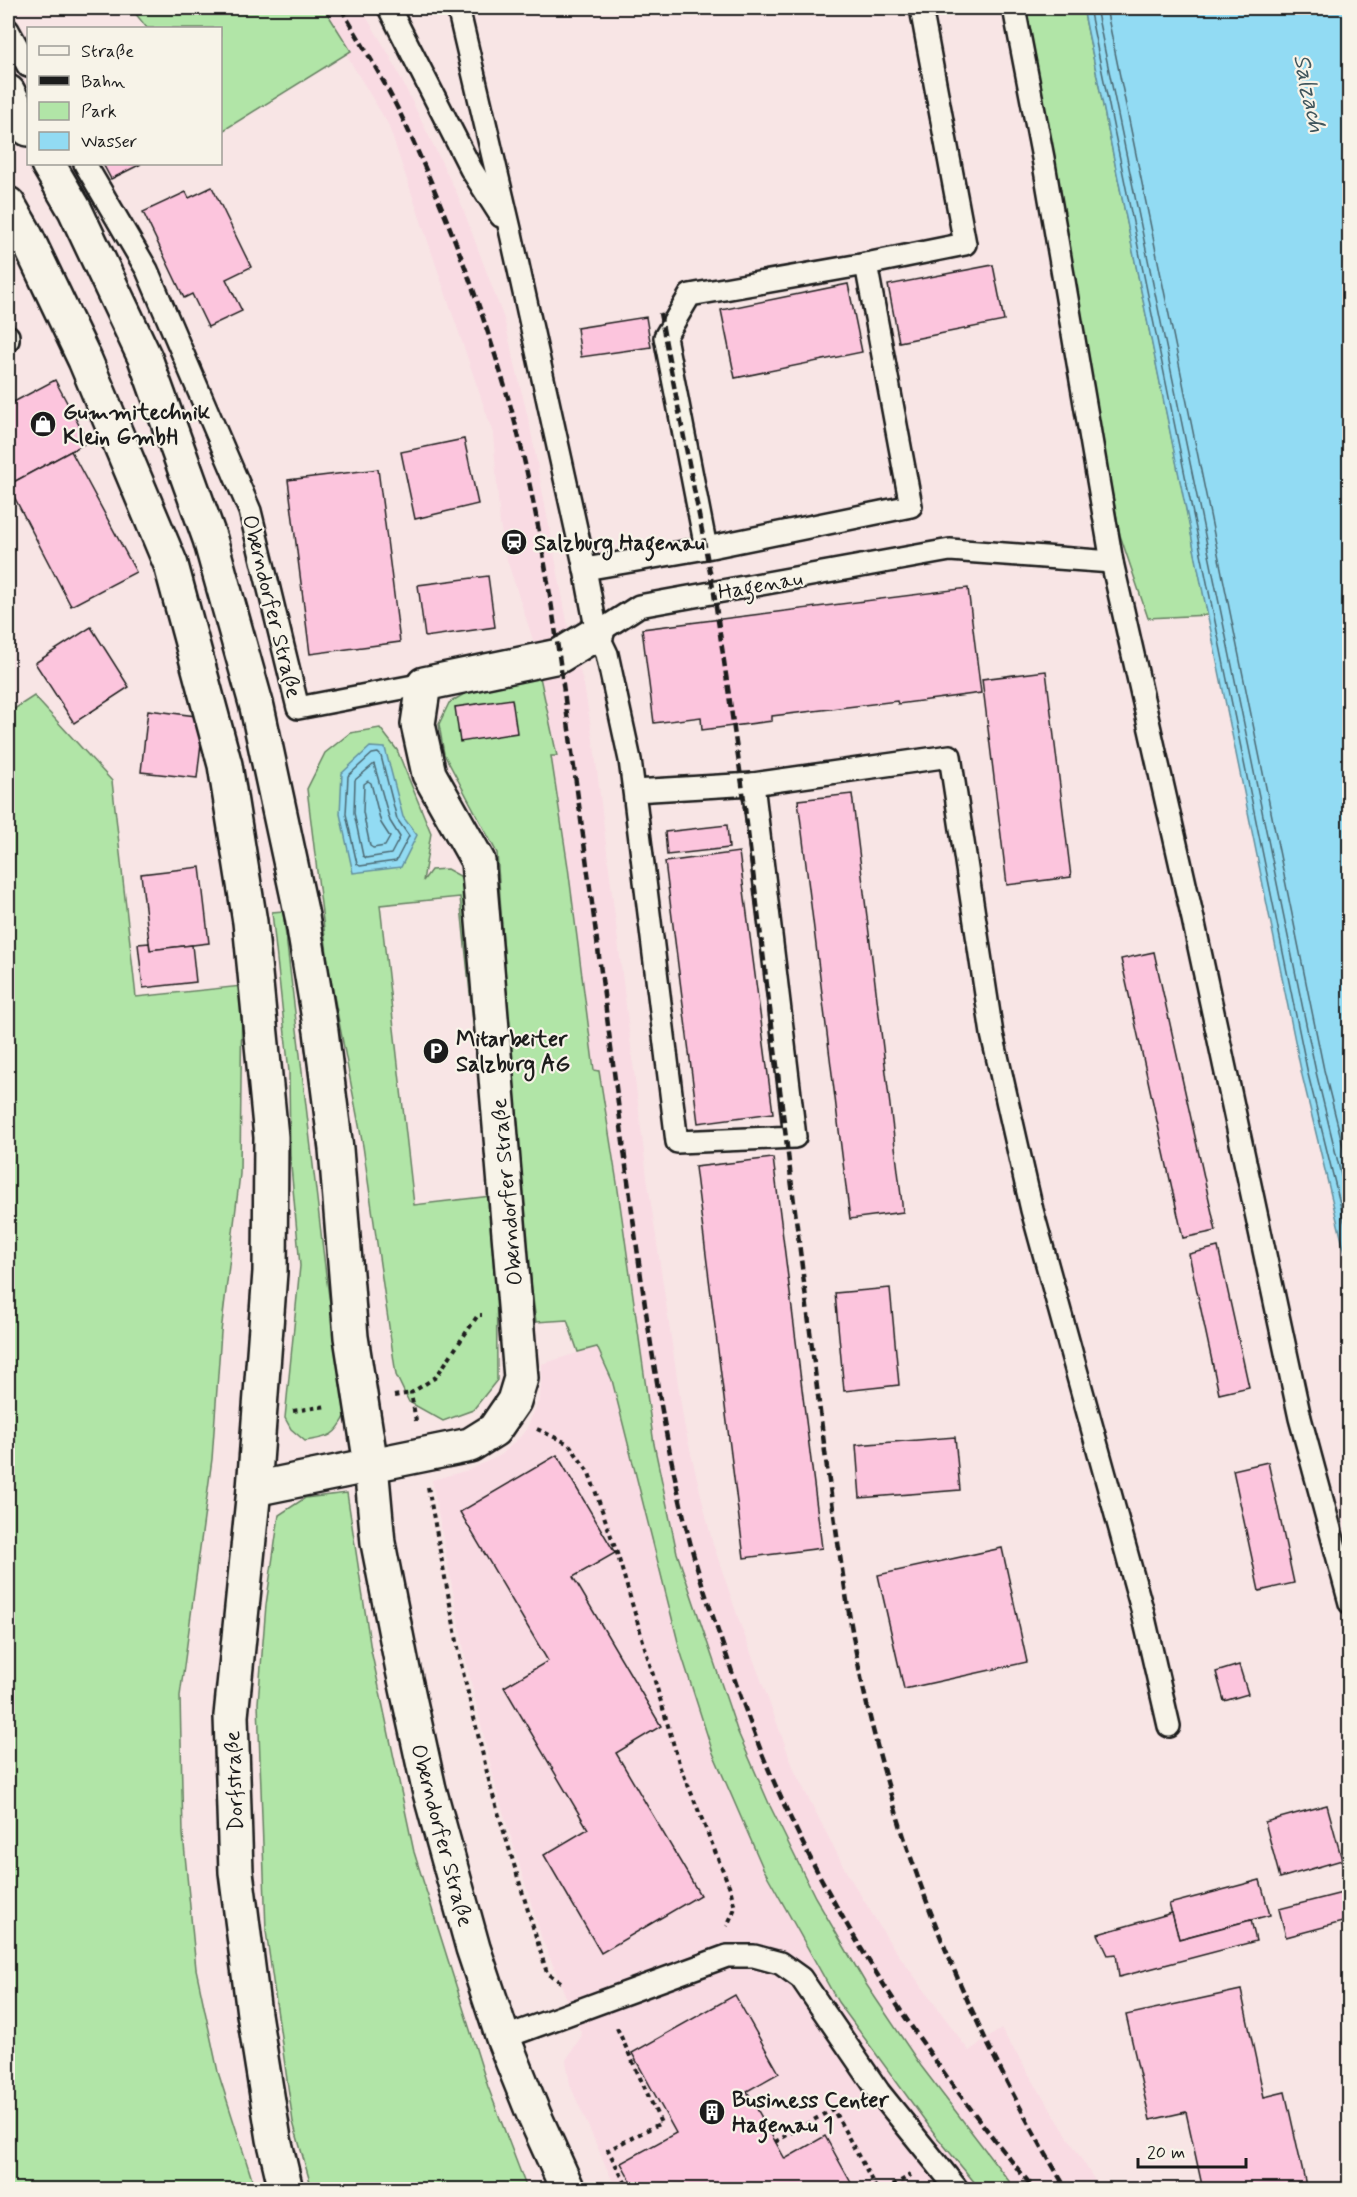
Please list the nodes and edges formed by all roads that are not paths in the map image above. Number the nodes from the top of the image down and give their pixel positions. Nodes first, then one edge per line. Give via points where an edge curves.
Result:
1 (389, 8) edge
2 (458, 8) edge
3 (921, 8) edge
4 (1014, 8) edge
5 (8, 30) edge
6 (27, 64) edge
7 (8, 92) edge
8 (27, 127) edge
9 (49, 165) edge
10 (86, 165) edge
11 (8, 204) edge
12 (510, 229) junction
13 (16, 237) edge
14 (866, 264) junction
15 (8, 336) edge
16 (8, 340) edge
17 (706, 548) junction
18 (1112, 562) junction
19 (585, 569) junction
20 (597, 633) junction
21 (424, 684) junction
22 (753, 784) junction
23 (634, 791) junction
24 (371, 1465) junction
25 (254, 1489) junction
26 (1350, 1603) edge
27 (1170, 1726) dead end
28 (503, 2038) junction
29 (286, 2190) edge
30 (568, 2190) edge
31 (958, 2190) edge

1 - 12 lane via 471,169
2 - 12 lane
3 - 14 lane via 965,244
4 - 18 lane
5 - 6 lane
7 - 8 street
9 - 24 street, Oberndorfer Straße via 75,210 145,358 210,539 257,707 302,916 321,1031 336,1149 351,1337
10 - 21 lane, Oberndorfer Straße via 147,270 250,511 298,708
11 - 13 street
12 - 19 lane
13 - 25 street via 85,360 171,565 225,765 250,922 271,1137 270,1272
14 - 17 lane via 690,295 665,337
14 - 17 lane via 911,506
15 - 16 lane
17 - 19 lane
18 - 20 lane, Hagenau via 950,550 639,606
18 - 26 lane via 1300,1418
19 - 20 lane
20 - 21 street, Hagenau via 559,656
20 - 23 lane via 607,654
21 - 24 street, Oberndorfer Straße via 418,724 429,774 478,861 521,1378 514,1401 494,1430 470,1444
22 - 23 lane
22 - 23 lane via 795,1137 678,1142
22 - 27 lane via 950,756 992,1034 1032,1210 1142,1609
24 - 25 street
24 - 28 street, Oberndorfer Straße via 378,1543 429,1789
25 - 29 street, Dorfstraße via 231,1716 236,1872 254,2014
28 - 30 street, Oberndorfer Straße
28 - 31 lane via 727,1956 754,1956 780,1963 801,1978 879,2092

